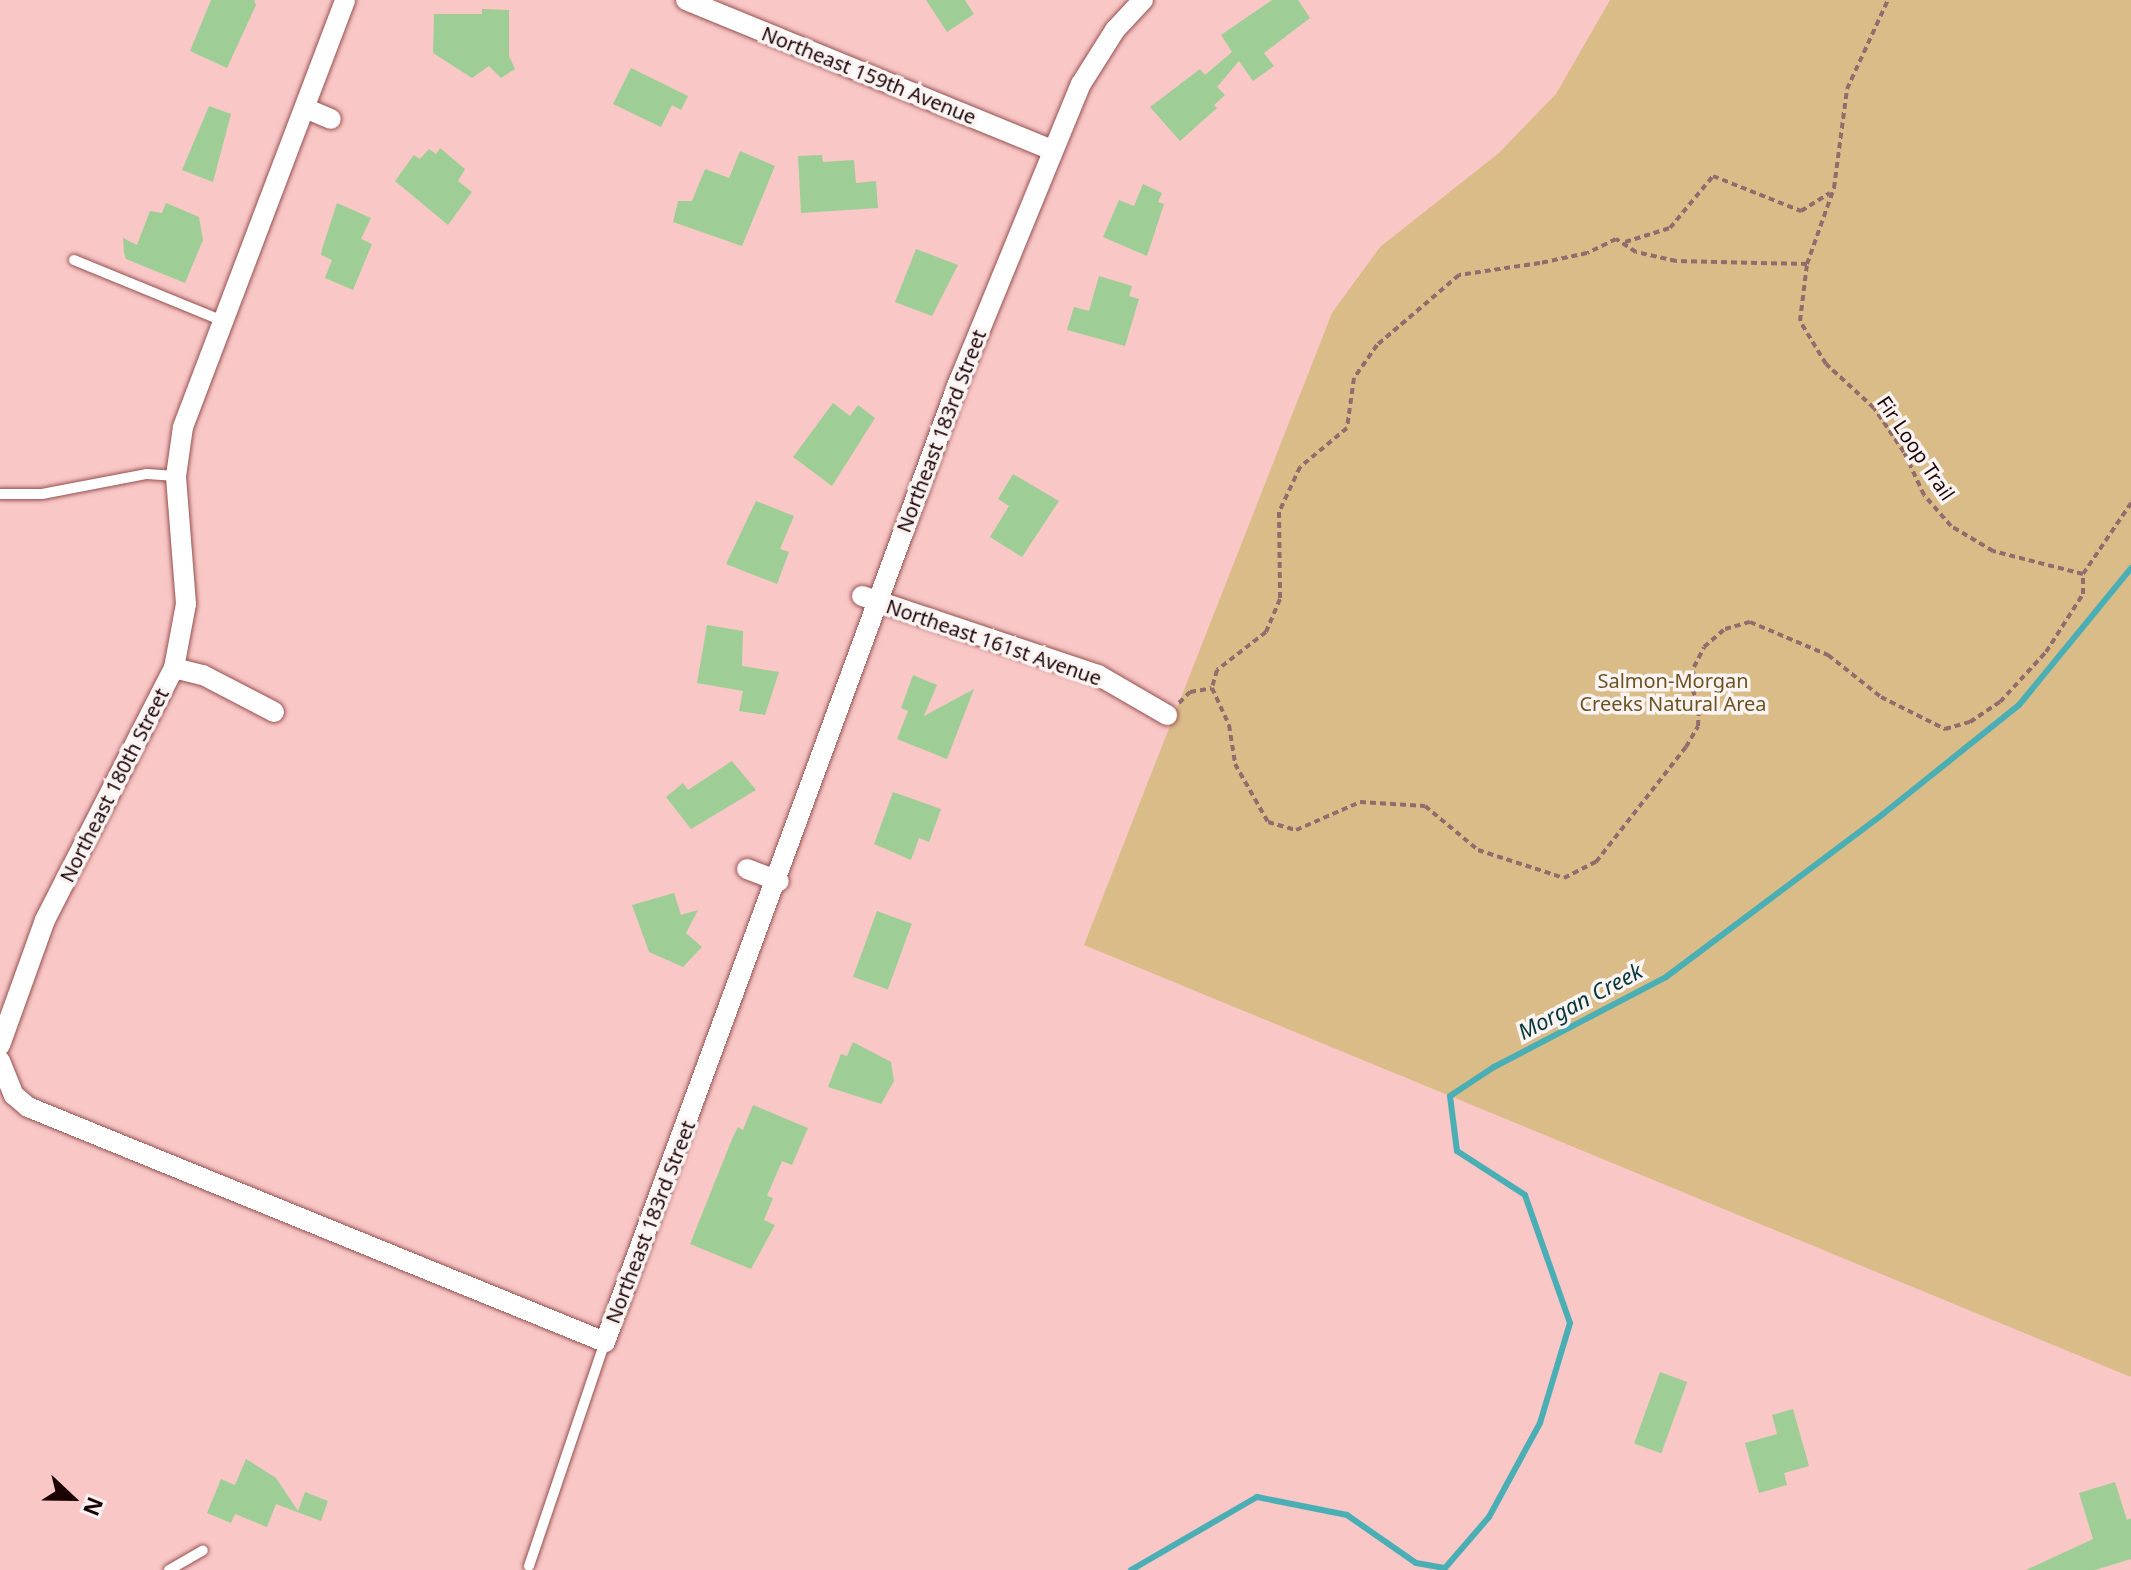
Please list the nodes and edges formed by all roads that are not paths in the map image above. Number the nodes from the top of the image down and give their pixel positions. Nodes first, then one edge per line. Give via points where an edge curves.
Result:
1 (345, 0) edge
2 (686, 0) edge
3 (1143, 0) edge
4 (305, 108) junction
5 (331, 119) dead end
6 (1052, 150) junction
7 (74, 260) dead end
8 (223, 321) junction
9 (176, 476) junction
10 (0, 494) edge
11 (870, 599) junction
12 (174, 668) junction
13 (274, 712) dead end
14 (1167, 715) road end
15 (747, 869) dead end
16 (779, 881) junction
17 (0, 1045) edge
18 (0, 1061) edge
19 (605, 1342) junction
20 (203, 1550) dead end
21 (529, 1566) dead end
22 (169, 1570) edge

1 - 4 street, Northeast 180th Street
2 - 6 street, Northeast 159th Avenue
3 - 6 street, Northeast 183rd Street via 1102,47
4 - 5 street
4 - 8 street, Northeast 180th Street
6 - 11 street, Northeast 183rd Street
7 - 8 lane
8 - 9 street, Northeast 180th Street via 183,427
9 - 10 lane via 147,474 42,494
9 - 12 street, Northeast 180th Street via 186,604
11 - 14 street, Northeast 161st Avenue via 1098,675
11 - 16 street, Northeast 183rd Street
12 - 13 street via 203,675
12 - 17 street, Northeast 180th Street via 45,920
15 - 16 street
16 - 19 street, Northeast 183rd Street
18 - 19 street via 14,1095 28,1107
19 - 21 lane, Northeast 183rd Street
20 - 22 lane

